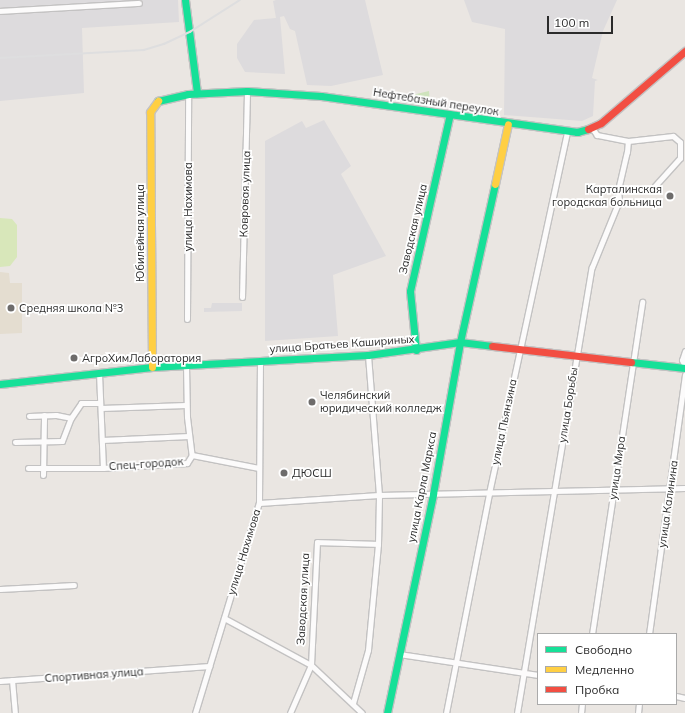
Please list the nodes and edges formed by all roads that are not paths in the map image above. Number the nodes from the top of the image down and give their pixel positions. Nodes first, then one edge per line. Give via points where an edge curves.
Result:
1 (186, 0) edge
2 (139, 2) dead end
3 (0, 11) edge
4 (685, 51) edge
5 (247, 91) junction
6 (197, 93) junction
7 (188, 94) junction
8 (157, 102) joint
9 (450, 114) junction
10 (508, 124) junction
11 (592, 128) junction
12 (567, 131) junction
13 (628, 141) junction
14 (655, 186) dead end
15 (242, 297) dead end
16 (642, 302) dead end
17 (188, 319) dead end
18 (460, 342) junction
19 (416, 350) junction
20 (519, 350) junction
21 (685, 351) edge
22 (368, 355) junction
23 (576, 356) junction
24 (260, 361) junction
25 (632, 363) junction
26 (186, 365) junction
27 (152, 367) junction
28 (685, 367) edge
29 (99, 373) junction
30 (685, 374) edge
31 (0, 384) edge
32 (186, 405) junction
33 (100, 406) junction
34 (44, 415) junction
35 (29, 416) dead end
36 (71, 418) junction
37 (189, 436) junction
38 (102, 440) junction
39 (15, 442) dead end
40 (43, 442) junction
41 (192, 455) junction
42 (28, 468) dead end
43 (43, 468) junction
44 (103, 468) junction
45 (259, 468) junction
46 (43, 476) dead end
47 (685, 488) edge
48 (671, 489) junction
49 (614, 490) junction
50 (554, 492) junction
51 (489, 493) junction
52 (433, 494) junction
53 (379, 495) junction
54 (259, 503) junction
55 (378, 544) junction
56 (74, 585) dead end
57 (0, 589) edge
58 (224, 618) junction
59 (592, 633) edge
60 (649, 633) edge
61 (399, 654) junction
62 (456, 663) junction
63 (311, 665) junction
64 (209, 666) junction
65 (523, 673) junction
66 (537, 675) edge
67 (12, 680) junction
68 (0, 681) edge
69 (353, 703) junction
70 (15, 713) edge
71 (195, 713) edge
72 (290, 713) edge
73 (362, 713) edge
74 (387, 713) edge
75 (446, 713) edge
76 (517, 713) edge

1 - 6 main road
2 - 3 street
4 - 11 main road
5 - 6 main road, Нефтебазный переулок
5 - 9 main road, Нефтебазный переулок via 321,96
5 - 15 street, Ковровая улица
6 - 7 main road, Нефтебазный переулок
7 - 8 main road, Нефтебазный переулок
7 - 17 street, улица Нахимова
8 - 27 main road, Юбилейная улица via 150,112
9 - 10 main road, Нефтебазный переулок
9 - 19 main road, Заводская улица via 410,291
10 - 12 main road, Нефтебазный переулок
10 - 18 main road, улица Карла Маркса
11 - 12 main road, Нефтебазный переулок
11 - 13 street via 597,135
12 - 20 street, улица Пьянзина
13 - 14 street via 673,136 680,142 680,158
13 - 23 street, улица Борьбы via 618,190 619,201 592,268
16 - 25 street, улица Мира
18 - 19 main road, улица Братьев Кашириных
18 - 20 main road, улица Братьев Кашириных
18 - 52 main road, улица Карла Маркса
19 - 22 main road, улица Братьев Кашириных
20 - 23 main road, улица Братьев Кашириных
20 - 51 street, улица Пьянзина
21 - 28 street via 682,360
22 - 24 main road, улица Братьев Кашириных
22 - 53 street
23 - 25 main road, улица Братьев Кашириных
23 - 50 street, улица Борьбы
24 - 26 main road, улица Братьев Кашириных
24 - 45 street, улица Нахимова
25 - 28 main road, улица Братьев Кашириных
25 - 49 street, улица Мира
26 - 27 main road, улица Братьев Кашириных
26 - 32 street
27 - 29 main road, улица Братьев Кашириных
29 - 31 main road, улица Братьев Кашириных
29 - 33 street
30 - 48 street, улица Калинина
32 - 33 street
32 - 37 street
33 - 36 street via 81,403
33 - 38 street
34 - 35 street
34 - 36 street
34 - 40 street
36 - 40 street via 62,441
37 - 38 street
37 - 41 street
38 - 44 street
39 - 40 street
40 - 43 street
41 - 44 street, Спец-городок via 187,463
41 - 45 street, Спец-городок
42 - 43 street, Спец-городок
43 - 44 street, Спец-городок
43 - 46 street
45 - 54 street, улица Нахимова
47 - 48 street
48 - 49 street
48 - 60 street, улица Калинина
49 - 50 street
49 - 59 street, улица Мира
50 - 51 street
50 - 65 street, улица Борьбы
51 - 52 street
51 - 62 street, улица Пьянзина
52 - 53 street
52 - 61 main road, улица Карла Маркса
53 - 54 street
53 - 55 street
54 - 58 street, улица Нахимова
55 - 63 street, Заводская улица via 317,542
55 - 69 street via 368,650
56 - 57 street
58 - 63 street
58 - 64 street, улица Нахимова
61 - 62 street
61 - 74 main road, улица Карла Маркса
62 - 65 street
62 - 75 street, улица Пьянзина
63 - 69 street
63 - 72 street, Заводская улица
64 - 67 street, Спортивная улица
64 - 71 street, улица Нахимова
65 - 66 street
65 - 76 street, улица Борьбы
67 - 68 street, Спортивная улица
67 - 70 street
69 - 73 street

